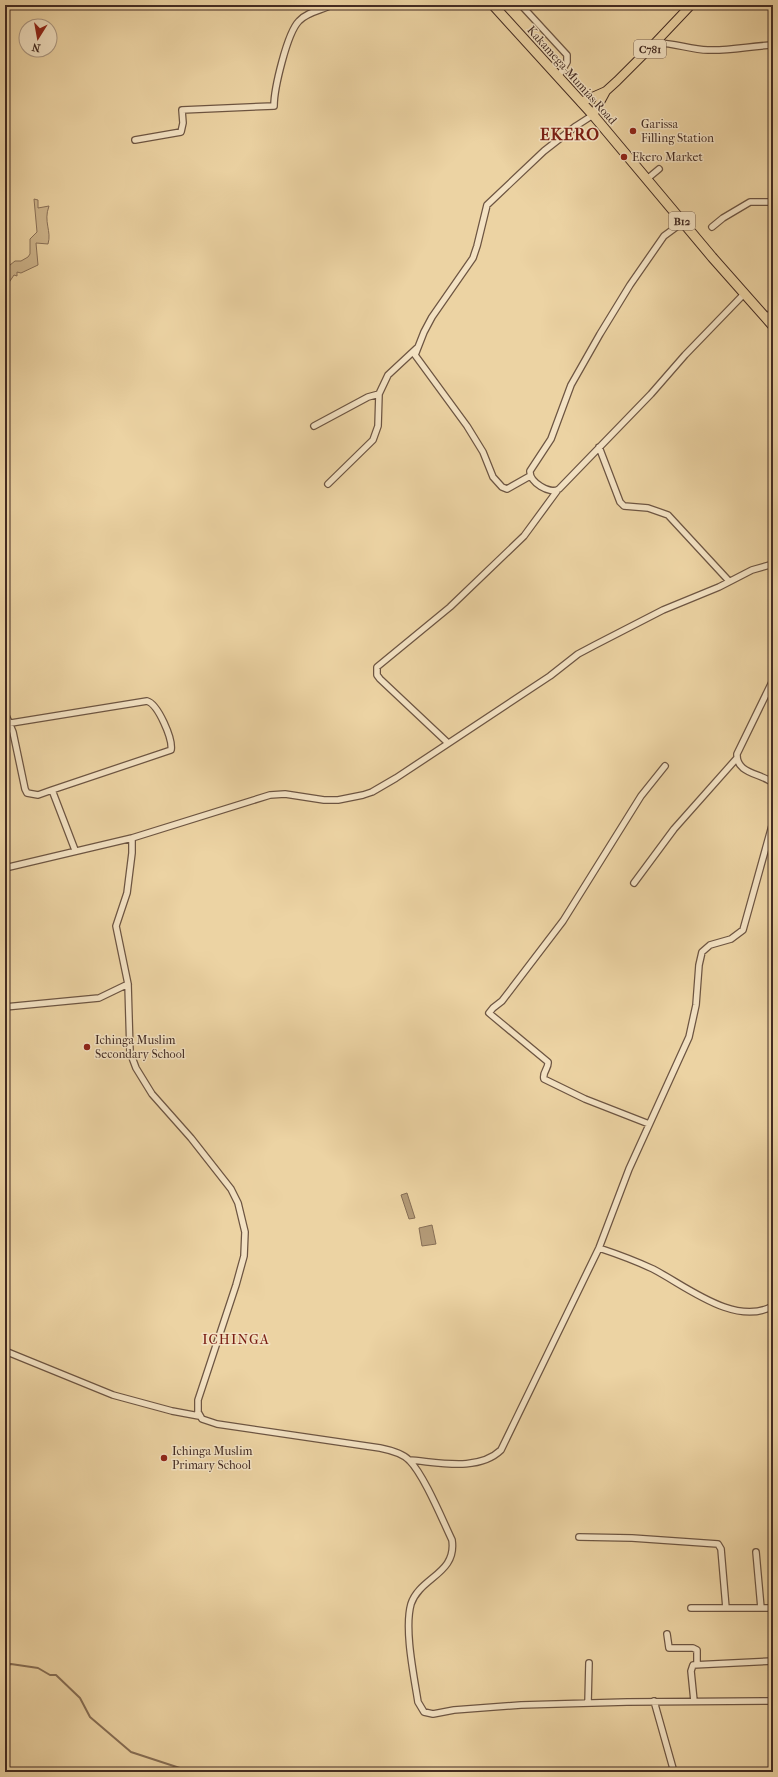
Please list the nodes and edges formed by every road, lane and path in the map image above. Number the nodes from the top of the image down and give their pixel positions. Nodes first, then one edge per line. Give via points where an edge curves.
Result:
1 (332, 5) edge
2 (493, 5) edge
3 (521, 5) edge
4 (691, 5) edge
5 (655, 43) junction
6 (773, 45) edge
7 (558, 76) junction
8 (606, 91) junction
9 (581, 102) junction
10 (594, 115) junction
11 (135, 140) dead end
12 (660, 169) dead end
13 (648, 179) junction
14 (773, 202) edge
15 (683, 222) junction
16 (712, 227) dead end
17 (744, 294) junction
18 (773, 311) edge
19 (766, 318) junction
20 (773, 326) edge
21 (419, 346) junction
22 (379, 394) junction
23 (314, 426) dead end
24 (599, 447) junction
25 (530, 476) junction
26 (328, 484) dead end
27 (557, 491) junction
28 (773, 564) edge
29 (729, 582) junction
30 (773, 680) edge
31 (5, 713) edge
32 (7, 723) edge
33 (448, 743) junction
34 (737, 758) junction
35 (665, 766) dead end
36 (773, 783) edge
37 (52, 790) junction
38 (773, 822) edge
39 (132, 838) junction
40 (75, 850) junction
41 (5, 868) edge
42 (634, 883) dead end
43 (128, 984) junction
44 (5, 1006) edge
45 (649, 1124) junction
46 (599, 1248) junction
47 (773, 1306) edge
48 (5, 1351) edge
49 (199, 1416) junction
50 (409, 1460) junction
51 (579, 1537) dead end
52 (756, 1552) dead end
53 (691, 1608) dead end
54 (726, 1608) junction
55 (761, 1608) junction
56 (773, 1608) edge
57 (667, 1634) dead end
58 (773, 1662) edge
59 (590, 1663) dead end
60 (697, 1664) junction
61 (654, 1701) junction
62 (694, 1701) junction
63 (773, 1701) edge
64 (588, 1703) junction
65 (674, 1772) edge

1 - 11 street via 299,20 294,28 280,70 274,106 182,110 181,132
2 - 7 highway, Kakamega-Mumias Road / B12
3 - 7 street via 567,55 567,62
4 - 5 main road, C781
5 - 6 street via 722,50
5 - 8 main road, C781
7 - 9 highway, Kakamega-Mumias Road / B12
8 - 9 main road, C781
8 - 10 main road, C781
9 - 10 highway, Kakamega-Mumias Road / B12
10 - 13 highway, Kakamega-Mumias Road / B12
10 - 21 street via 544,151 487,205 473,258 432,317
12 - 13 street
13 - 15 highway, Kakamega-Mumias Road / B12
14 - 16 street via 750,202
15 - 17 highway, Kakamega-Mumias Road / B12
15 - 25 street via 664,236 600,334 571,385 551,439 530,471
17 - 19 highway, Kakamega-Mumias Road / B12
17 - 24 street
18 - 19 street
19 - 20 highway, Kakamega-Mumias Road / B12
21 - 22 street via 388,375
21 - 25 street via 416,358 467,426 483,452 493,477 507,489
22 - 23 street via 368,397
22 - 26 street via 378,426 373,440
24 - 27 street
24 - 29 street via 620,502 624,506 648,508 668,515
25 - 27 street via 548,490
27 - 33 street via 524,536 450,607 377,667 380,679
28 - 29 street via 752,570
29 - 33 street via 663,610 578,654 550,676
30 - 34 street
31 - 32 street
32 - 37 street via 25,789 28,793 38,795
32 - 37 street via 147,701 154,705 171,743 171,750
33 - 39 street via 396,778 363,795 331,800 285,794 270,795
34 - 36 street via 741,766
34 - 42 street via 674,828
35 - 45 street via 641,796 562,921 502,1001 489,1013 548,1062 544,1078 585,1099
37 - 40 street
38 - 45 street via 743,930 731,939 710,945 702,952 692,1029
39 - 40 street
39 - 43 street via 127,894 116,926
40 - 41 street
43 - 44 street via 99,998
43 - 49 street via 132,1061 152,1094 231,1189 238,1203 245,1232 244,1256 236,1285 198,1400
45 - 46 street
46 - 47 street via 641,1264 702,1297 737,1312 758,1312
46 - 50 street via 501,1450 490,1458 473,1463
48 - 49 street via 113,1395
49 - 50 street via 206,1422 216,1424 380,1448
50 - 64 street via 427,1490 453,1547 448,1562 418,1591 410,1609 409,1631 421,1709 433,1714 521,1705
51 - 54 street via 718,1544 721,1549
52 - 55 street
53 - 54 street
54 - 55 street
55 - 56 street
57 - 60 street via 669,1648 696,1650
58 - 60 street
59 - 64 street
60 - 62 street via 691,1671
61 - 62 street
61 - 64 street
61 - 65 street
62 - 63 street

